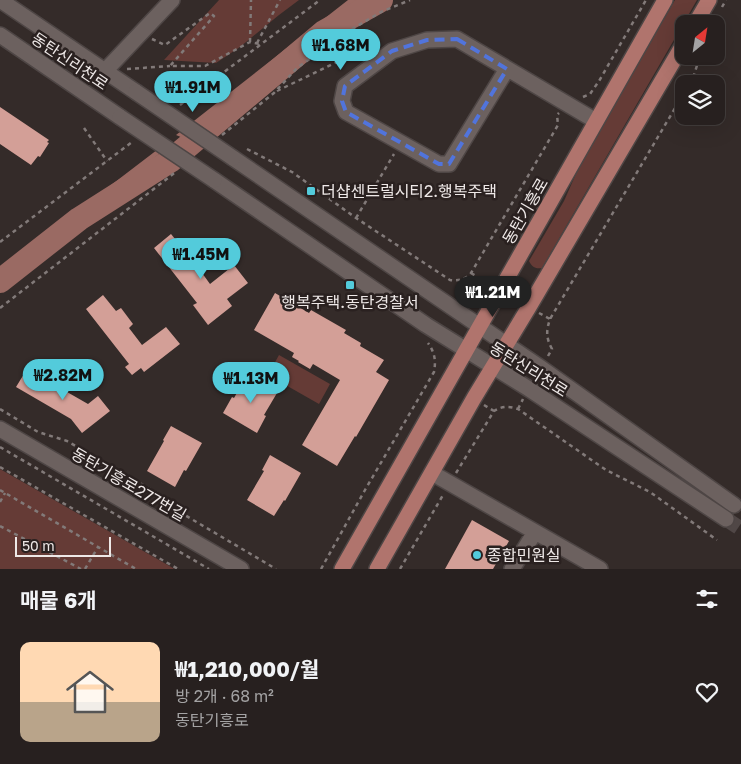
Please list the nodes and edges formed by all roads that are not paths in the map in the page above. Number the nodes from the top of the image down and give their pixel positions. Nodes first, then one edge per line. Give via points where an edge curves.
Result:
1 (0, 0) edge
2 (172, 0) edge
3 (665, 0) edge
4 (709, 0) edge
5 (700, 15) edge
6 (0, 35) edge
7 (675, 58) edge
8 (507, 69) junction
9 (105, 72) junction
10 (596, 121) junction
11 (480, 327) junction
12 (506, 345) junction
13 (467, 350) junction
14 (493, 366) junction
15 (0, 428) edge
16 (432, 473) junction
17 (734, 505) tunnel mouth
18 (726, 519) tunnel mouth
19 (535, 532) junction
20 (241, 569) edge
21 (342, 569) edge
22 (377, 569) edge
23 (512, 569) edge
24 (600, 569) edge

1 - 9 street, 동탄신리천로
2 - 9 street
3 - 10 main road, 동탄기흥로
4 - 5 main road
6 - 13 street, 동탄신리천로, bridge
7 - 12 main road
8 - 8 street via 457,39 427,40 392,51 345,86 342,101 346,112 439,164 449,164
8 - 10 street
9 - 11 street, 동탄신리천로, bridge via 238,153
10 - 11 main road, 동탄기흥로
11 - 12 street, 동탄신리천로
11 - 13 main road, 동탄기흥로
12 - 14 main road
12 - 17 street, 동탄신리천로
13 - 14 street, 동탄신리천로
13 - 21 main road, 동탄기흥로
14 - 16 main road
14 - 18 street, 동탄신리천로
15 - 20 street, 동탄기흥로277번길
16 - 19 street
16 - 22 main road
19 - 23 street
19 - 24 street

